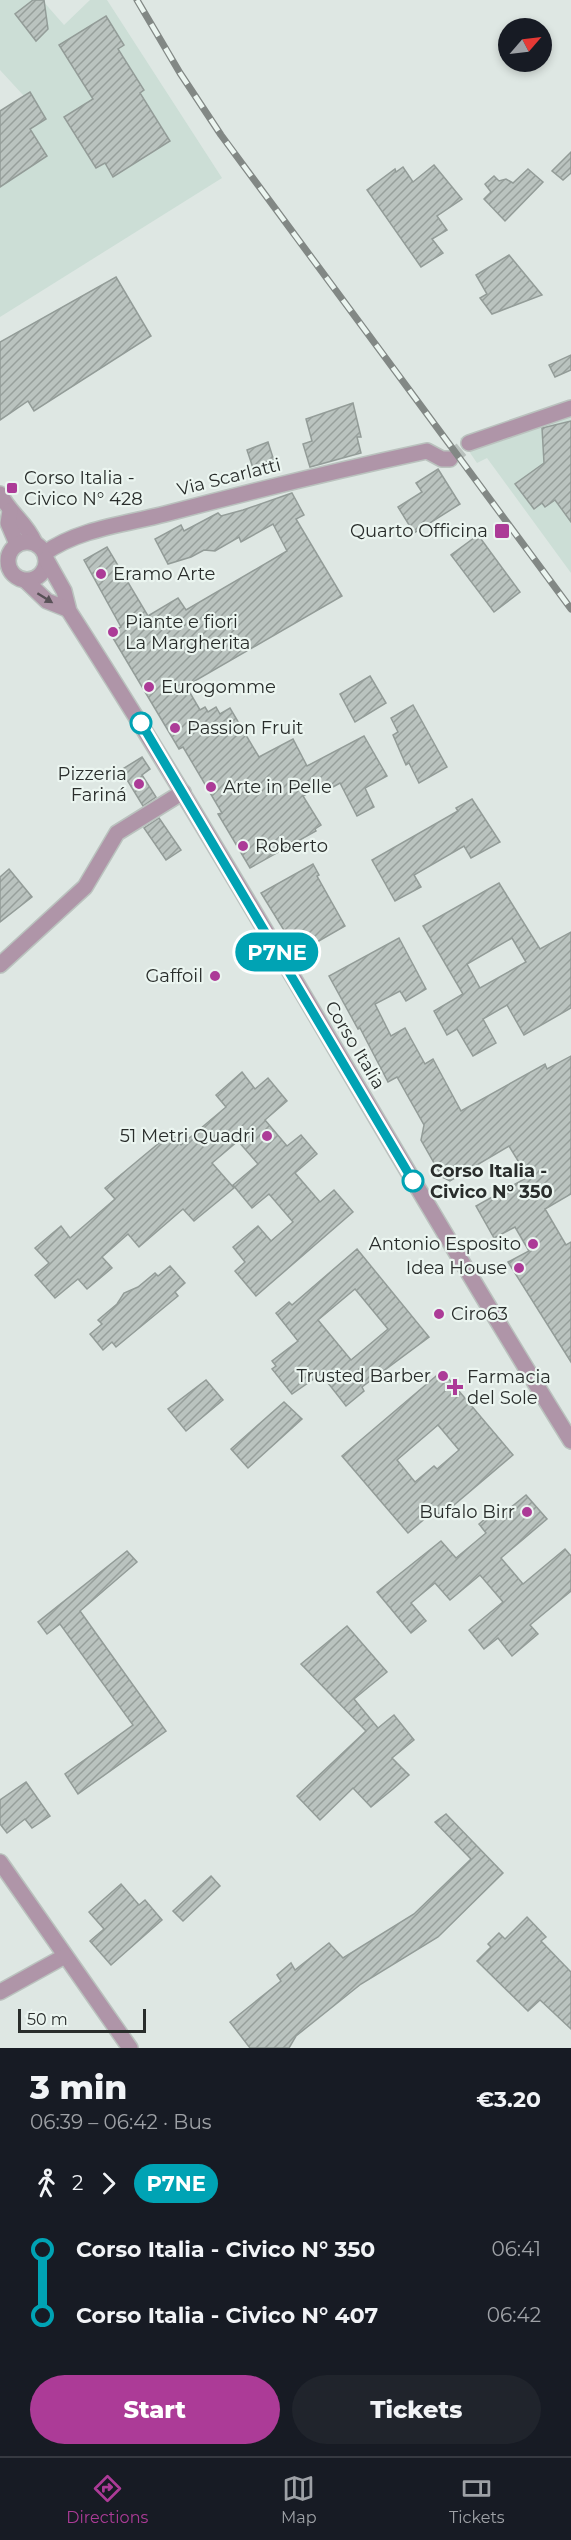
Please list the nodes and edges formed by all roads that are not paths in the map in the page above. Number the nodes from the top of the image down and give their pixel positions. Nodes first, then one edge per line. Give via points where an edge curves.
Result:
1 (571, 408) edge
2 (469, 443) tunnel mouth
3 (450, 459) dead end
4 (0, 494) edge
5 (10, 511) junction
6 (9, 549) edge
7 (42, 552) junction
8 (23, 580) junction
9 (0, 581) edge
10 (67, 609) junction
11 (183, 792) junction
12 (0, 965) edge
13 (571, 1441) edge
14 (0, 1862) edge
15 (65, 1956) junction
16 (0, 1992) edge
17 (130, 2048) edge

1 - 2 street
3 - 7 street, Via Scarlatti via 427,451 311,476 98,531 60,542
4 - 5 street, Corso Italia
5 - 6 street, Corso Italia
5 - 7 street, Corso Italia via 22,519
6 - 7 street
6 - 8 street, Corso Italia via 8,567
7 - 8 street via 43,572 39,577
7 - 10 street, Corso Italia via 64,591
8 - 9 street
8 -> 10 street via 46,601
10 - 11 street, Corso Italia
11 - 12 street via 117,833 85,887
11 - 13 street, Corso Italia
14 - 15 street
15 - 16 street
15 - 17 street

